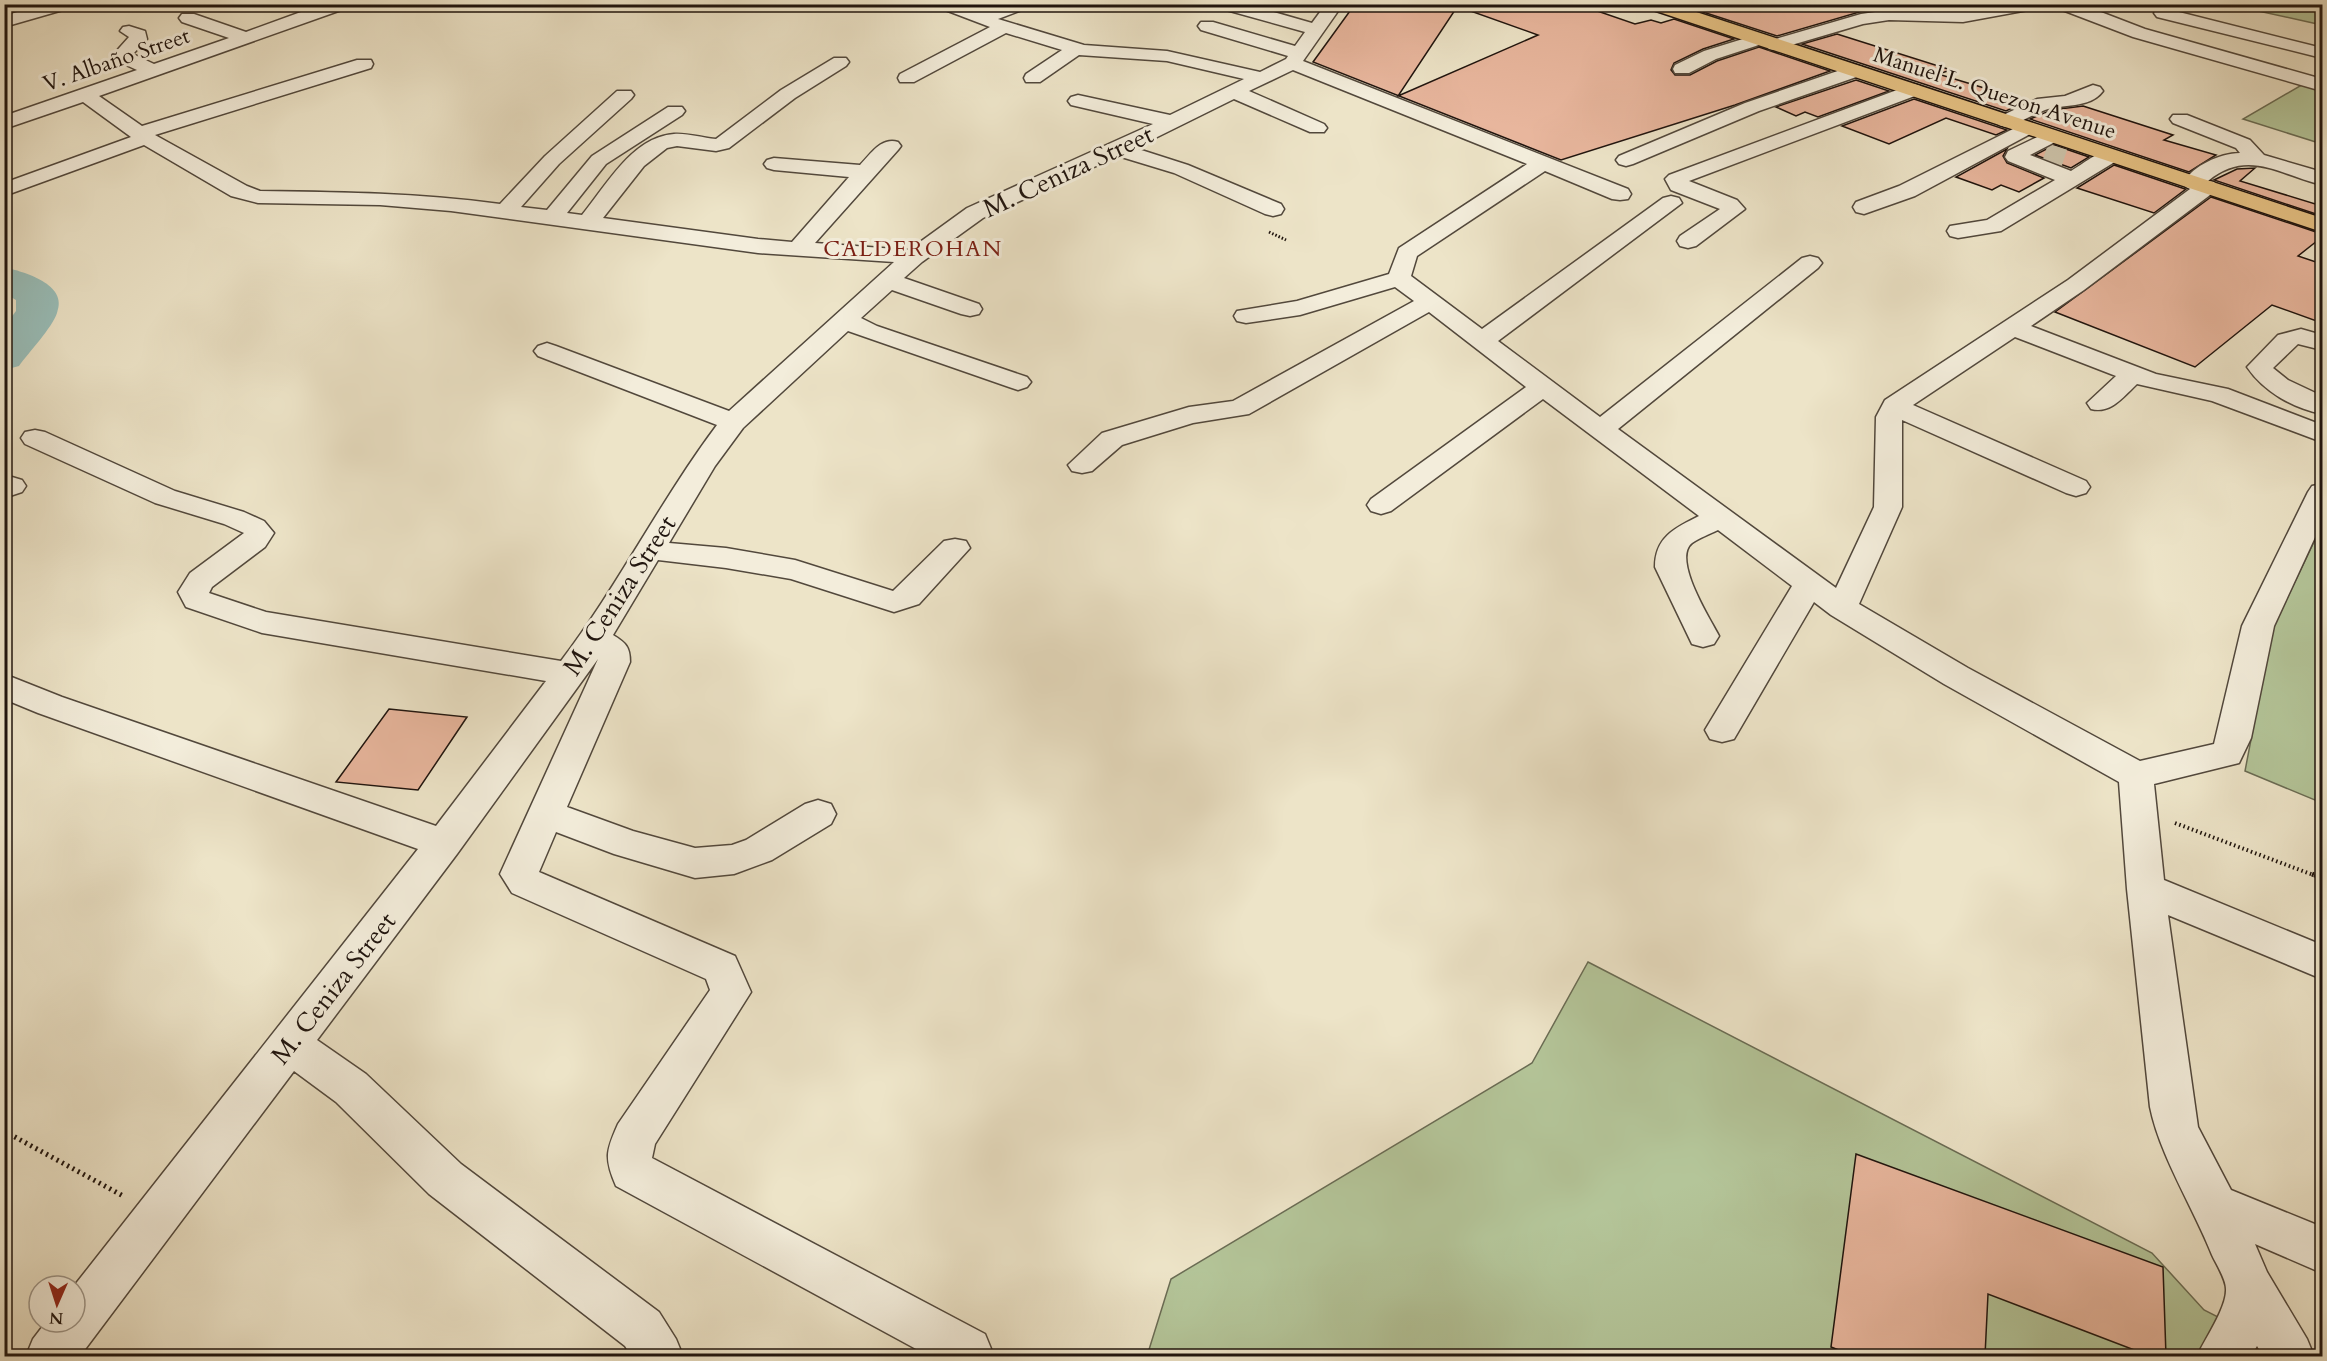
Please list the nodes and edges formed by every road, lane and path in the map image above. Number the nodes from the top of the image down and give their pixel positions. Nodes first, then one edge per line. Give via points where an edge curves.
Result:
1 (64, 4) edge
2 (946, 4) edge
3 (1021, 4) edge
4 (1225, 4) edge
5 (1335, 4) edge
6 (1653, 4) edge
7 (2034, 4) edge
8 (2063, 4) edge
9 (333, 7) edge
10 (2163, 13) dead end
11 (188, 18) dead end
12 (355, 19) dead end
13 (981, 19) junction
14 (4, 22) edge
15 (2202, 25) dead end
16 (1207, 26) dead end
17 (1004, 27) junction
18 (1317, 30) junction
19 (129, 31) dead end
20 (1101, 32) dead end
21 (1866, 34) dead end
22 (248, 38) junction
23 (1775, 45) junction
24 (1074, 47) junction
25 (2322, 55) edge
26 (1296, 58) junction
27 (840, 62) dead end
28 (364, 64) dead end
29 (1682, 69) dead end
30 (155, 70) junction
31 (1856, 71) junction
32 (908, 78) dead end
33 (1033, 78) dead end
34 (1263, 78) junction
35 (2322, 85) edge
36 (1913, 90) junction
37 (2093, 91) dead end
38 (1235, 92) junction
39 (86, 95) junction
40 (624, 95) dead end
41 (1078, 101) dead end
42 (675, 111) dead end
43 (2180, 119) dead end
44 (6, 121) edge
45 (2006, 121) junction
46 (1173, 122) junction
47 (1317, 128) dead end
48 (144, 136) junction
49 (2038, 141) junction
50 (891, 146) dead end
51 (1118, 149) junction
52 (2112, 156) junction
53 (1626, 159) dead end
54 (2258, 160) junction
55 (1542, 164) junction
56 (774, 165) dead end
57 (2078, 170) junction
58 (866, 172) junction
59 (2322, 179) edge
60 (2200, 185) junction
61 (4, 190) edge
62 (1620, 194) dead end
63 (1671, 203) dead end
64 (1864, 207) dead end
65 (1273, 210) dead end
66 (505, 212) junction
67 (552, 218) junction
68 (588, 222) junction
69 (2322, 225) edge
70 (1958, 231) dead end
71 (1688, 241) dead end
72 (797, 250) junction
73 (914, 257) junction
74 (1810, 263) dead end
75 (1399, 278) junction
76 (889, 281) junction
77 (1430, 302) junction
78 (970, 309) dead end
79 (1246, 316) dead end
80 (845, 320) junction
81 (2014, 328) junction
82 (1482, 341) junction
83 (2322, 343) edge
84 (547, 351) dead end
85 (2134, 374) junction
86 (1018, 382) dead end
87 (1543, 387) junction
88 (2100, 404) dead end
89 (1894, 406) junction
90 (2322, 406) edge
91 (733, 422) junction
92 (1600, 430) junction
93 (2322, 434) edge
94 (35, 438) dead end
95 (1082, 465) dead end
96 (2076, 487) dead end
97 (2322, 492) edge
98 (1381, 505) dead end
99 (1719, 518) junction
100 (955, 548) dead end
101 (650, 550) junction
102 (1809, 584) junction
103 (1842, 608) junction
104 (1703, 636) dead end
105 (595, 639) junction
106 (569, 674) junction
107 (4, 684) edge
108 (1722, 730) dead end
109 (2137, 792) junction
110 (546, 814) junction
111 (818, 814) dead end
112 (444, 844) junction
113 (2322, 878) edge
114 (2146, 889) junction
115 (2322, 962) edge
116 (290, 1044) junction
117 (4, 1131) edge
118 (2215, 1205) junction
119 (158, 1215) junction
120 (2322, 1250) edge
121 (2250, 1289) junction
122 (52, 1354) edge
123 (659, 1356) edge
124 (970, 1356) edge
125 (2222, 1356) edge
126 (2290, 1356) edge

1 - 14 street
2 - 13 street
3 - 13 street
4 - 18 street
5 - 18 street, M. Ceniza Street
6 - 23 main road, Manuel L. Quezon Avenue
7 - 23 street via 1963,17 1889,15 1861,19
8 - 35 street via 2139,33
9 - 12 street
9 - 22 street, V. Albaño Street
10 - 25 street
11 - 22 street
13 - 17 street
15 - 25 street
16 - 26 street
17 - 24 street
17 - 32 street
18 - 26 street, M. Ceniza Street
19 - 30 street via 138,34 138,39 121,56
20 - 24 street
21 - 23 street via 1840,32 1800,44
22 - 30 street, V. Albaño Street
23 - 29 street via 1710,56
23 - 31 main road, Manuel L. Quezon Avenue
24 - 33 street
24 - 34 street via 1167,56
26 - 34 street, M. Ceniza Street
26 - 55 street
27 - 68 street via 788,94 722,144 673,140 645,153
28 - 48 street
30 - 39 street, V. Albaño Street
31 - 36 main road, Manuel L. Quezon Avenue
31 - 53 street via 1752,107
34 - 38 street, M. Ceniza Street
36 - 45 main road, Manuel L. Quezon Avenue
36 - 71 street via 1676,179 1679,185 1734,209
37 - 45 street via 2068,102 2044,103
38 - 46 street, M. Ceniza Street
38 - 47 street
39 - 44 street, V. Albaño Street
39 - 48 street
40 - 66 street via 552,160
41 - 46 street
42 - 67 street via 599,160
43 - 54 street via 2243,144
45 - 49 main road, Manuel L. Quezon Avenue
46 - 51 street, M. Ceniza Street
48 - 61 street
48 - 66 street via 239,191 258,197 451,204
49 - 52 main road, Manuel L. Quezon Avenue
49 - 57 street via 2015,157
49 - 64 street
50 - 58 street
51 - 65 street via 1181,169
51 - 73 street, M. Ceniza Street via 975,213
52 - 57 street
52 - 60 main road, Manuel L. Quezon Avenue
54 - 59 street
54 - 60 street via 2217,164
55 - 62 street
55 - 75 street via 1407,253
56 - 58 street
57 - 70 street via 1993,226
58 - 72 street
60 - 69 main road, Manuel L. Quezon Avenue
60 - 81 street via 2076,285
63 - 82 street
66 - 67 street
67 - 68 street
68 - 72 street
72 - 73 street
73 - 76 street, M. Ceniza Street
74 - 92 street
75 - 77 street
75 - 79 street via 1300,308
76 - 78 street
76 - 80 street, M. Ceniza Street
77 - 82 street
77 - 95 street via 1240,408 1189,415 1123,435 1112,439
80 - 86 street
80 - 91 street, M. Ceniza Street
81 - 85 street
81 - 89 street
82 - 87 street
83 - 90 street via 2298,334 2259,367 2265,377
84 - 91 street
85 - 88 street
85 - 93 street via 2219,395
87 - 92 street
87 - 98 street
89 - 96 street
89 - 103 street via 1889,417 1888,507
91 - 101 street, M. Ceniza Street via 702,464
92 - 99 street
94 - 106 street via 165,497 254,527 259,533 255,540 201,580 193,592 197,600 262,622
97 - 109 street via 2258,626 2234,738 2227,754
99 - 102 street
99 - 104 street via 1681,537 1670,553 1670,567
100 - 101 street via 908,597 894,602 795,570
101 - 105 street, M. Ceniza Street
102 - 103 street
102 - 108 street
103 - 109 street
105 - 106 street, M. Ceniza Street
105 - 110 street via 614,650 614,662
106 - 112 street, M. Ceniza Street
107 - 112 street via 50,705
109 - 113 path
109 - 114 street
110 - 111 street via 627,844 695,863 734,859 759,850
110 - 124 street via 519,874 525,882 721,968 731,992 634,1138 629,1162 632,1171 968,1351
112 - 116 street, M. Ceniza Street
114 - 115 street
114 - 118 street via 2175,1123
116 - 119 street, M. Ceniza Street
116 - 123 street via 351,1088 445,1179 642,1329
117 - 119 path
118 - 120 street
118 - 121 street
119 - 122 street, M. Ceniza Street
121 - 125 street via 2236,1337
121 - 126 street

